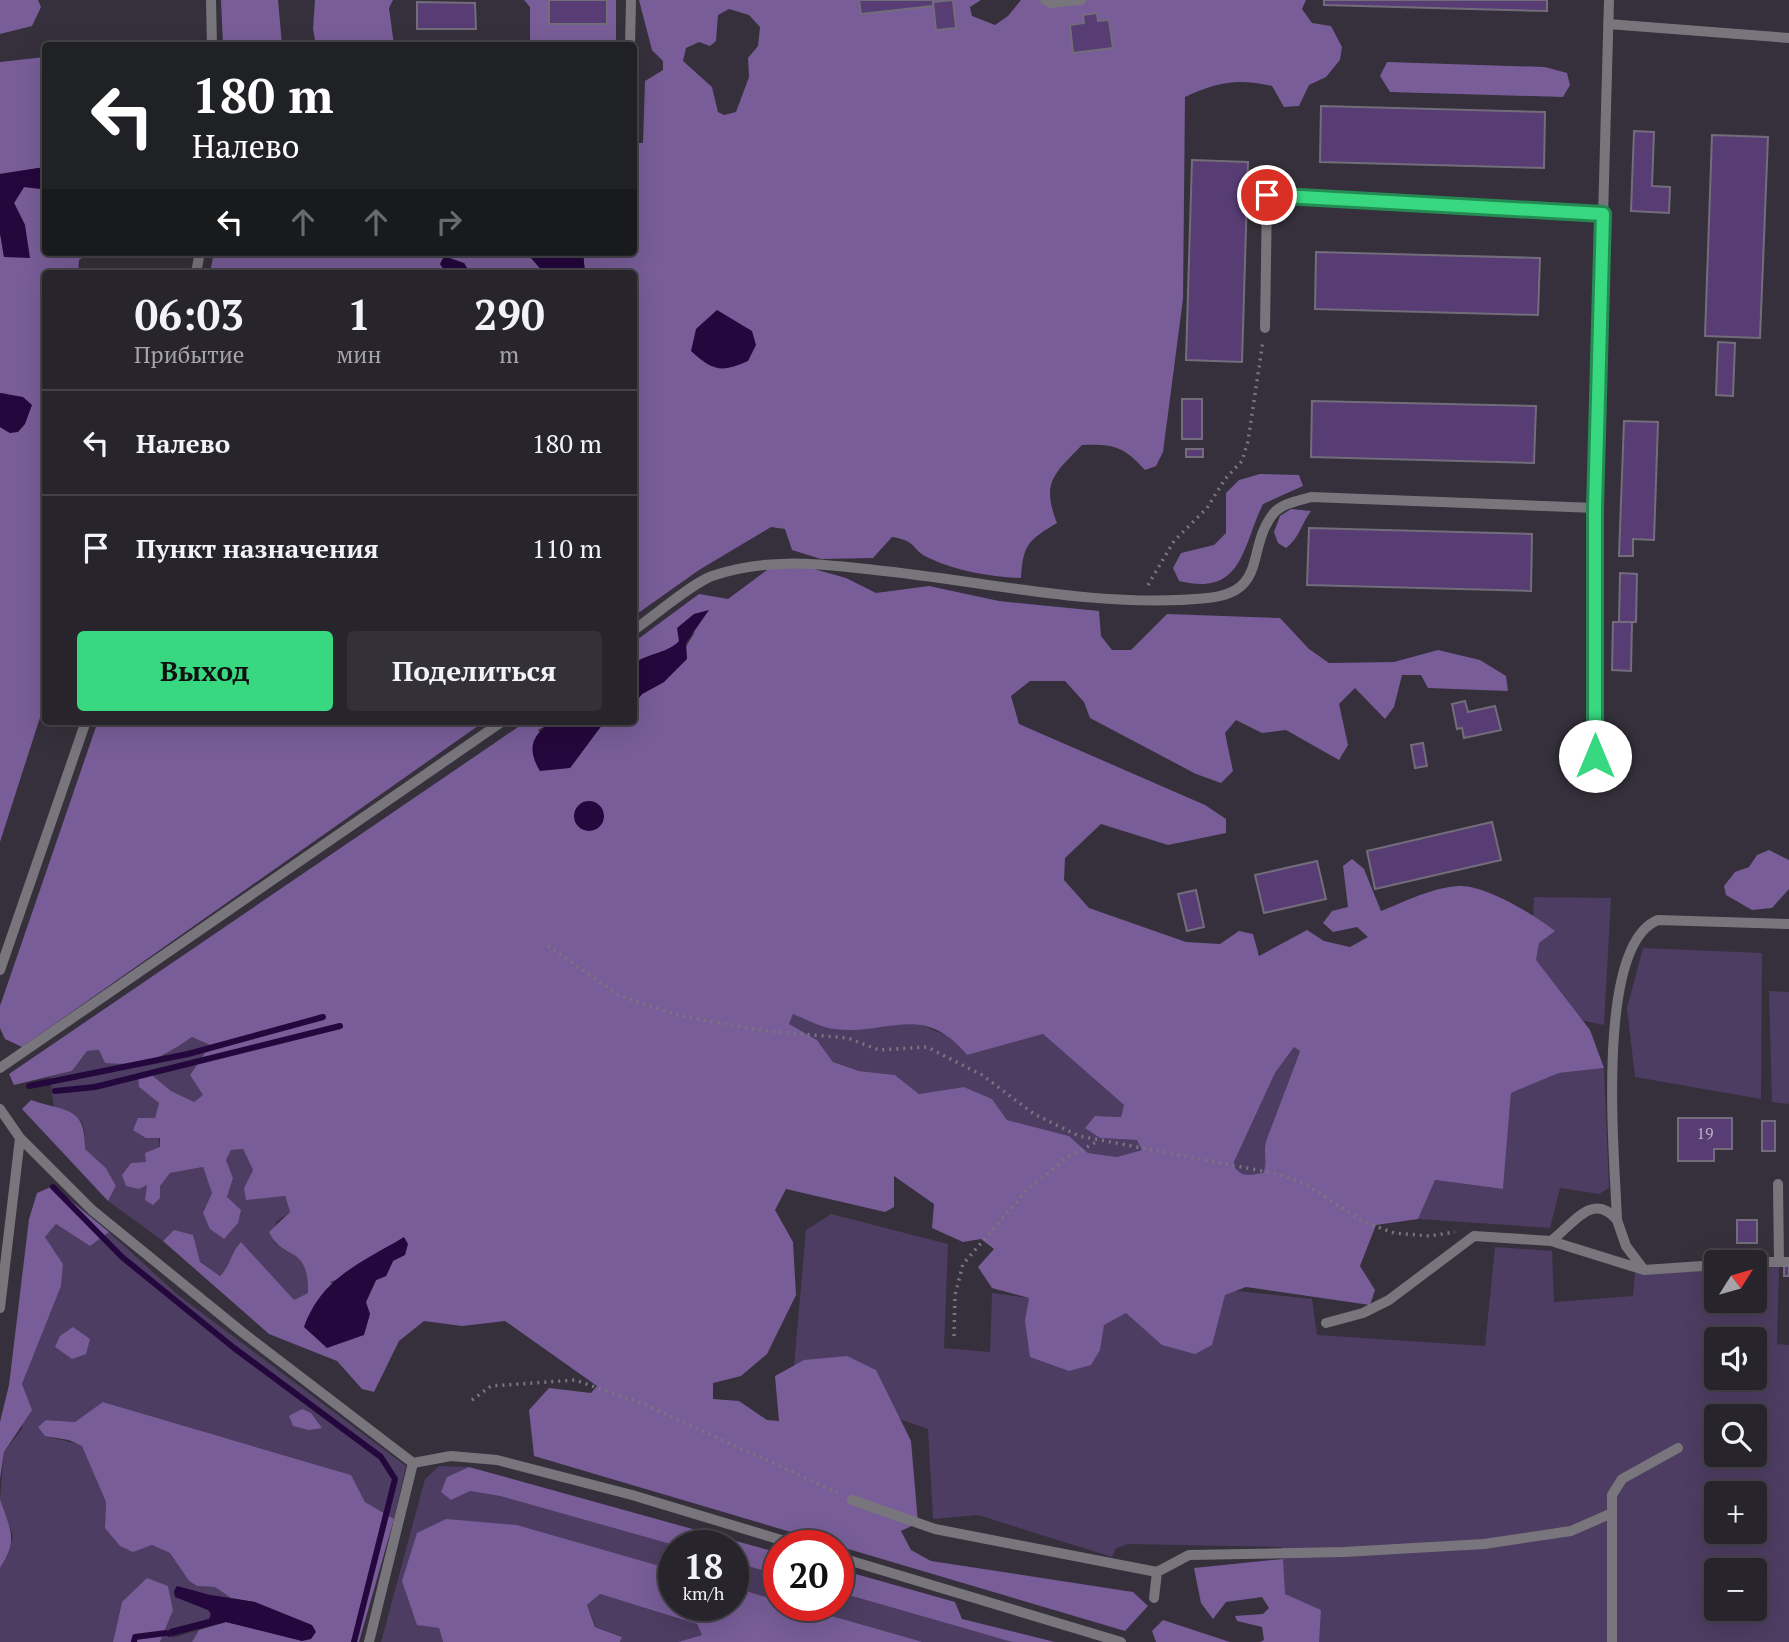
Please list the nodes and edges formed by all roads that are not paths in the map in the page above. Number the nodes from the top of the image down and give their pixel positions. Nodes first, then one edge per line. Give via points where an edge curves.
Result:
1 (211, 0) edge
2 (631, 0) edge
3 (1045, 0) edge
4 (1081, 0) edge
5 (1609, 0) edge
6 (1608, 24) junction
7 (1789, 38) edge
8 (212, 42) edge
9 (630, 42) edge
10 (1603, 214) junction
11 (1265, 328) road end
12 (1595, 508) junction
13 (637, 628) edge
14 (85, 725) edge
15 (497, 725) edge
16 (1595, 756) dead end
17 (1789, 924) edge
18 (0, 970) edge
19 (0, 1068) edge
20 (0, 1109) edge
21 (20, 1138) junction
22 (1778, 1184) dead end
23 (1617, 1220) junction
24 (1551, 1241) junction
25 (1784, 1262) edge
26 (1704, 1266) edge
27 (1644, 1270) junction
28 (0, 1308) edge
29 (1326, 1323) dead end
30 (1678, 1448) dead end
31 (413, 1463) junction
32 (852, 1500) road end
33 (1612, 1513) junction
34 (763, 1534) edge
35 (854, 1562) edge
36 (1157, 1572) junction
37 (1154, 1598) dead end
38 (369, 1642) edge
39 (1121, 1642) edge
40 (1612, 1642) edge

1 - 8 lane
2 - 9 lane
3 - 4 lane
5 - 6 lane
6 - 7 lane
6 - 10 lane
10 - 11 lane via 1267,195
10 - 12 lane
12 - 13 lane via 1311,497 1288,503 1274,513 1247,583 1233,594 1208,598 1056,594 790,561 751,565 709,577
12 - 16 lane
14 - 18 lane
15 - 19 lane
17 - 23 lane via 1658,920 1639,934 1617,996 1613,1047
20 - 21 lane
21 - 28 lane
21 - 31 lane via 92,1210
22 - 25 lane
23 - 24 lane via 1605,1209 1588,1209
23 - 27 lane via 1626,1246
24 - 27 lane
24 - 29 lane via 1474,1236 1388,1300
26 - 27 lane
30 - 33 lane via 1622,1479 1612,1495
31 - 34 lane via 451,1456 496,1460
31 - 38 lane
32 - 36 lane via 935,1529
33 - 36 lane via 1571,1531 1484,1544 1188,1555
33 - 40 lane
35 - 39 lane
36 - 37 lane

